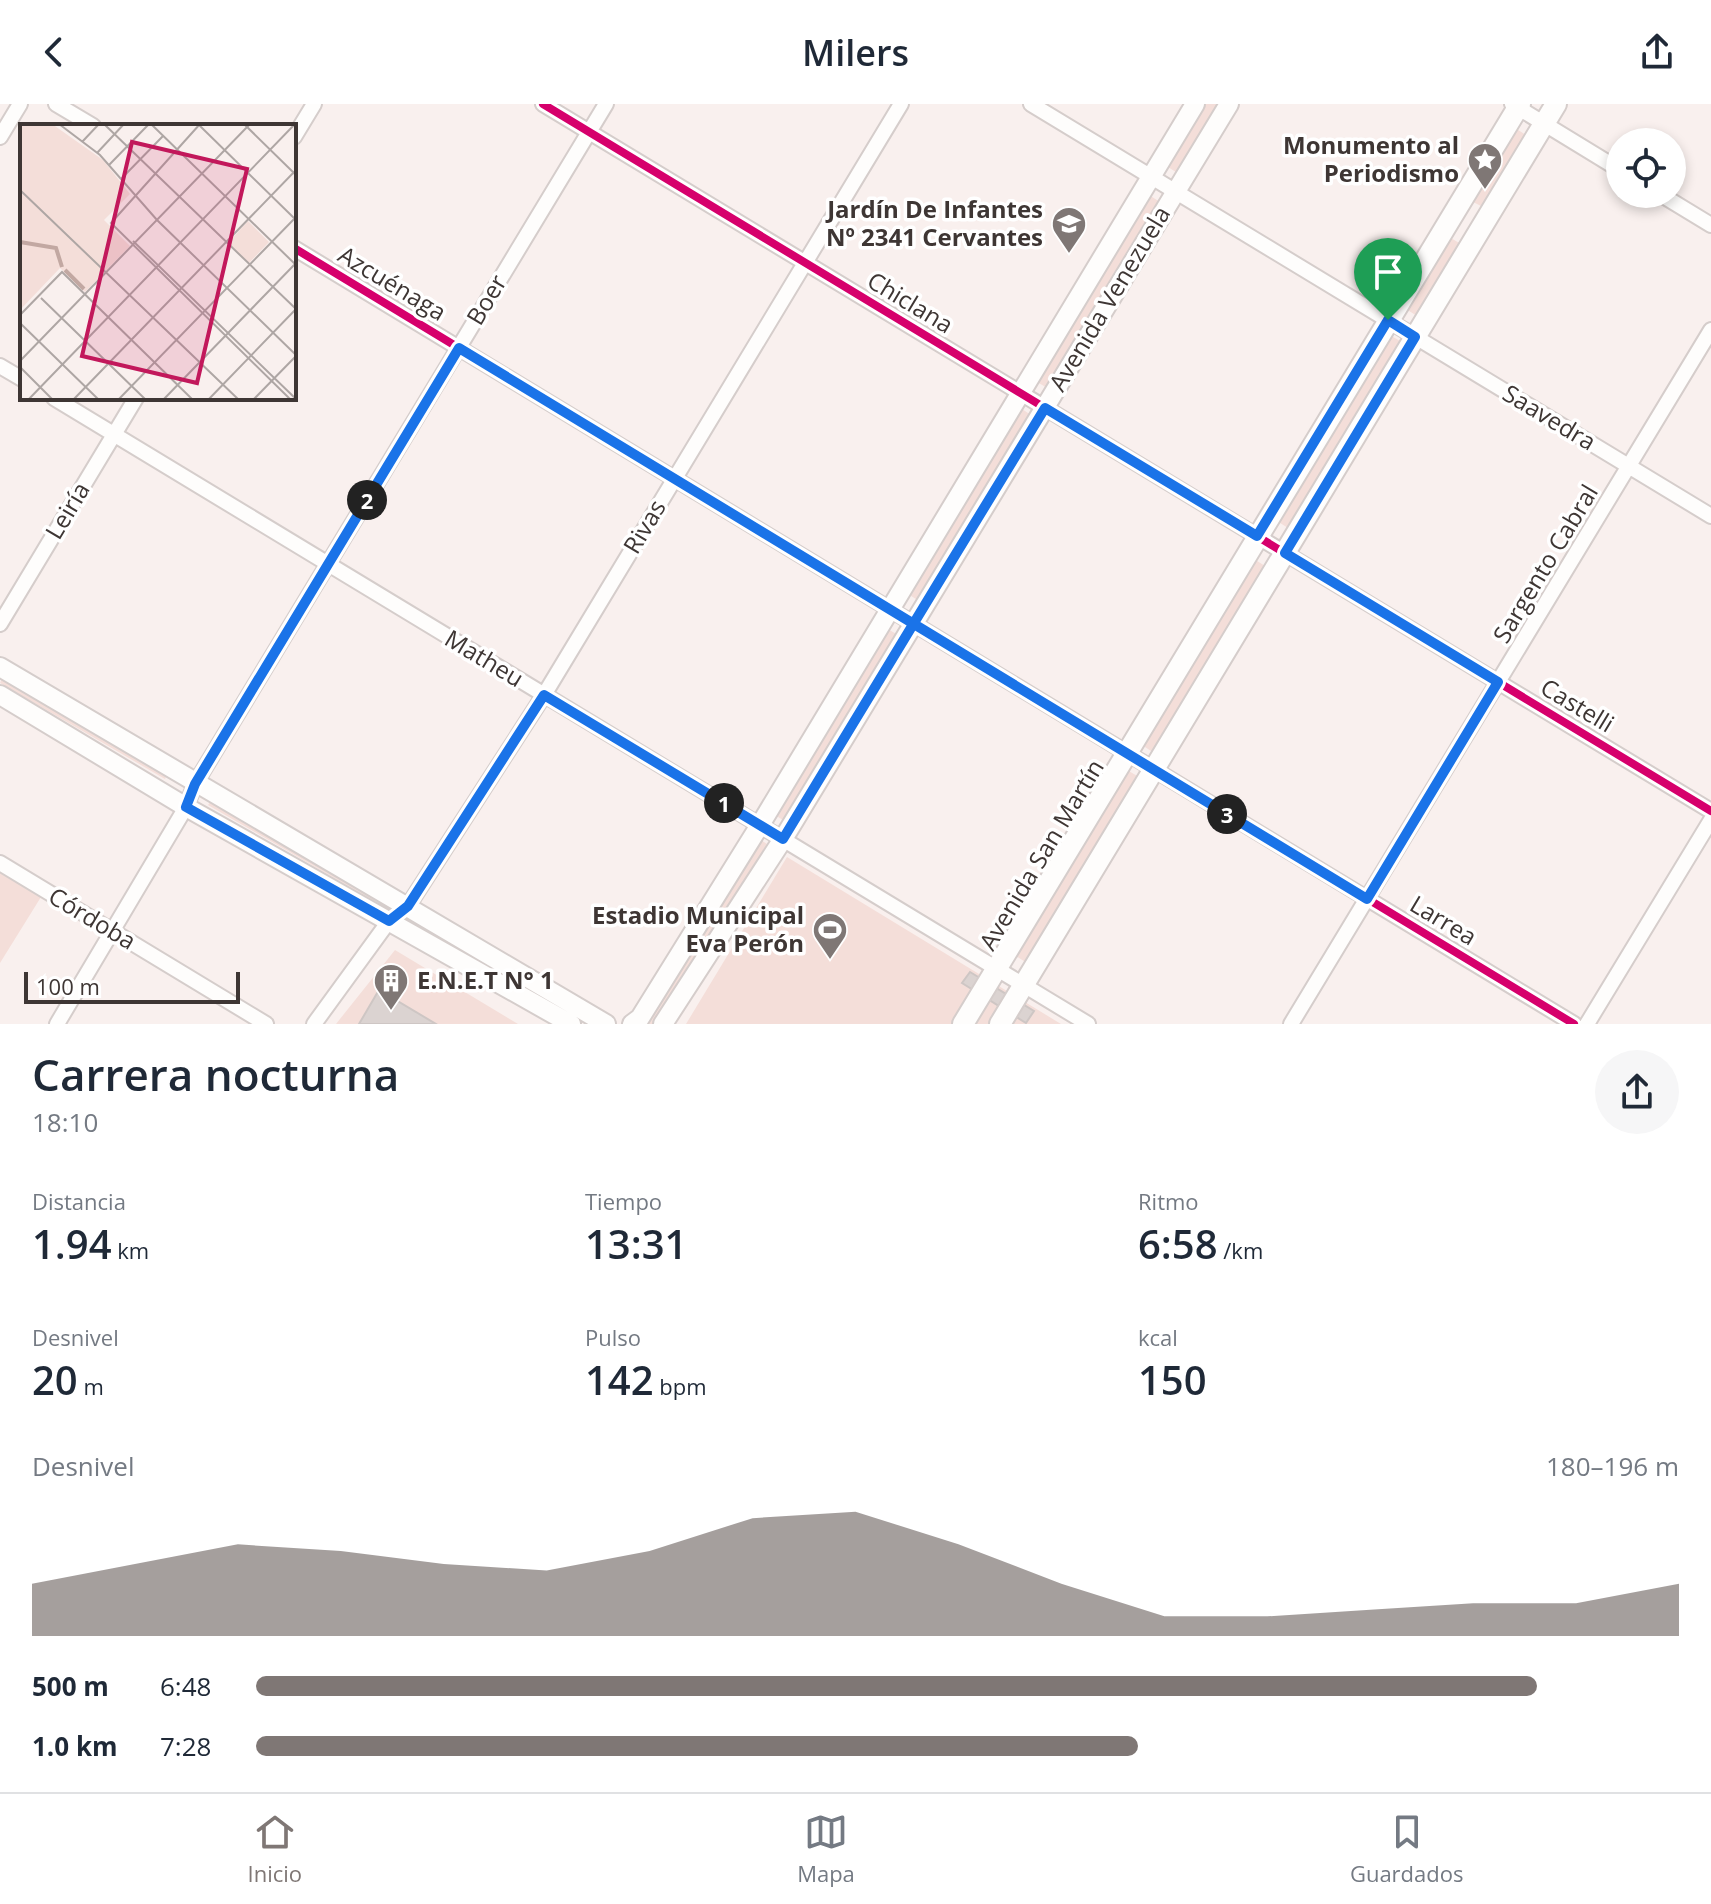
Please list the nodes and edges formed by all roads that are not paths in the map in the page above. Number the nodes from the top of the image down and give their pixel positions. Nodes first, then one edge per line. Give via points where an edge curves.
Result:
1 (20, 104) edge
2 (56, 104) edge
3 (314, 104) edge
4 (543, 104) edge
5 (606, 104) edge
6 (901, 104) edge
7 (1031, 104) edge
8 (1195, 104) edge
9 (1229, 104) edge
10 (1556, 104) edge
11 (1516, 105) edge
12 (90, 124) edge
13 (1544, 124) junction
14 (589, 132) junction
15 (296, 134) edge
16 (0, 137) edge
17 (1606, 162) edge
18 (1151, 177) junction
19 (1176, 191) junction
20 (1683, 208) edge
21 (1711, 225) edge
22 (296, 249) edge
23 (805, 263) junction
24 (1388, 320) junction
25 (1711, 330) edge
26 (1415, 337) junction
27 (459, 348) junction
28 (0, 366) edge
29 (20, 378) edge
30 (1021, 393) junction
31 (57, 400) edge
32 (135, 400) edge
33 (1045, 408) junction
34 (114, 435) junction
35 (1629, 466) junction
36 (675, 479) junction
37 (1711, 516) edge
38 (1257, 536) junction
39 (1285, 553) junction
40 (328, 564) junction
41 (890, 610) junction
42 (0, 624) edge
43 (914, 624) junction
44 (0, 667) edge
45 (1498, 682) junction
46 (0, 695) edge
47 (544, 695) junction
48 (1127, 753) junction
49 (1154, 770) junction
50 (195, 784) junction
51 (186, 807) junction
52 (1711, 811) edge
53 (1711, 820) edge
54 (760, 825) junction
55 (783, 839) junction
56 (0, 863) edge
57 (1367, 899) junction
58 (398, 914) junction
59 (112, 931) junction
60 (997, 969) junction
61 (1024, 985) junction
62 (57, 1024) edge
63 (266, 1024) edge
64 (314, 1024) edge
65 (571, 1024) edge
66 (606, 1024) edge
67 (632, 1024) edge
68 (663, 1024) edge
69 (963, 1024) edge
70 (1000, 1024) edge
71 (1088, 1024) edge
72 (1291, 1024) edge
73 (1574, 1024) edge
74 (1587, 1024) edge

1 - 16 street
2 - 12 street
3 - 15 street
4 - 14 street, Chiclana
5 - 14 street, Boer
6 - 23 street, Rivas
7 - 18 street, Saavedra
8 - 18 street, Avenida Venezuela
9 - 19 street, Avenida Venezuela
10 - 13 main road
11 - 13 street
11 - 24 main road, Avenida San Martín
13 - 17 street
13 - 26 main road
14 - 23 street, Chiclana
14 - 27 street, Boer
18 - 19 street, Saavedra
18 - 30 street, Avenida Venezuela
19 - 24 street, Saavedra
19 - 33 street, Avenida Venezuela
20 - 21 street
22 - 27 street, Azcuénaga
23 - 30 street, Chiclana
23 - 36 street, Rivas
24 - 26 street, Saavedra
24 - 38 main road, Avenida San Martín
25 - 35 street, Sargento Cabral
26 - 35 street, Saavedra
26 - 39 main road
27 - 36 street, Azcuénaga
27 - 40 street, Boer
28 - 29 street
30 - 33 street, Chiclana
30 - 41 street, Avenida Venezuela
31 - 34 street, Matheu
32 - 34 street, Leiría
33 - 38 street, Chiclana
33 - 43 street, Avenida Venezuela
34 - 40 street, Matheu
34 - 42 street, Leiría
35 - 37 street, Saavedra
35 - 45 street, Sargento Cabral
36 - 41 street, Azcuénaga
36 - 47 street, Rivas
38 - 39 street, Castelli
38 - 48 main road, Avenida San Martín
39 - 45 street, Castelli
39 - 49 main road
40 - 47 street, Matheu
40 - 50 street, Boer
41 - 43 street, Azcuénaga
41 - 54 street, Avenida Venezuela
43 - 48 street, Azcuénaga
43 - 55 street, Avenida Venezuela
44 - 50 street
45 - 52 street, Castelli
45 - 57 street, Sargento Cabral
46 - 51 street
47 - 54 street, Matheu
47 - 58 street, Rivas
48 - 49 street, Larrea
48 - 60 main road, Avenida San Martín
49 - 57 street, Larrea
49 - 61 main road
50 - 51 street, Boer
50 - 58 street
51 - 58 street
51 - 59 street, Boer
53 - 74 street
54 - 55 street, Matheu
54 - 67 street, Avenida Venezuela
55 - 60 street, Matheu
55 - 68 street, Avenida Venezuela
56 - 59 street, Córdoba
57 - 72 street, Sargento Cabral
57 - 73 street, Larrea
58 - 64 street, Rivas
58 - 65 street
58 - 66 street
59 - 62 street, Boer
59 - 63 street, Córdoba
60 - 61 street, Matheu
60 - 69 main road, Avenida San Martín
61 - 70 main road
61 - 71 street, Matheu

